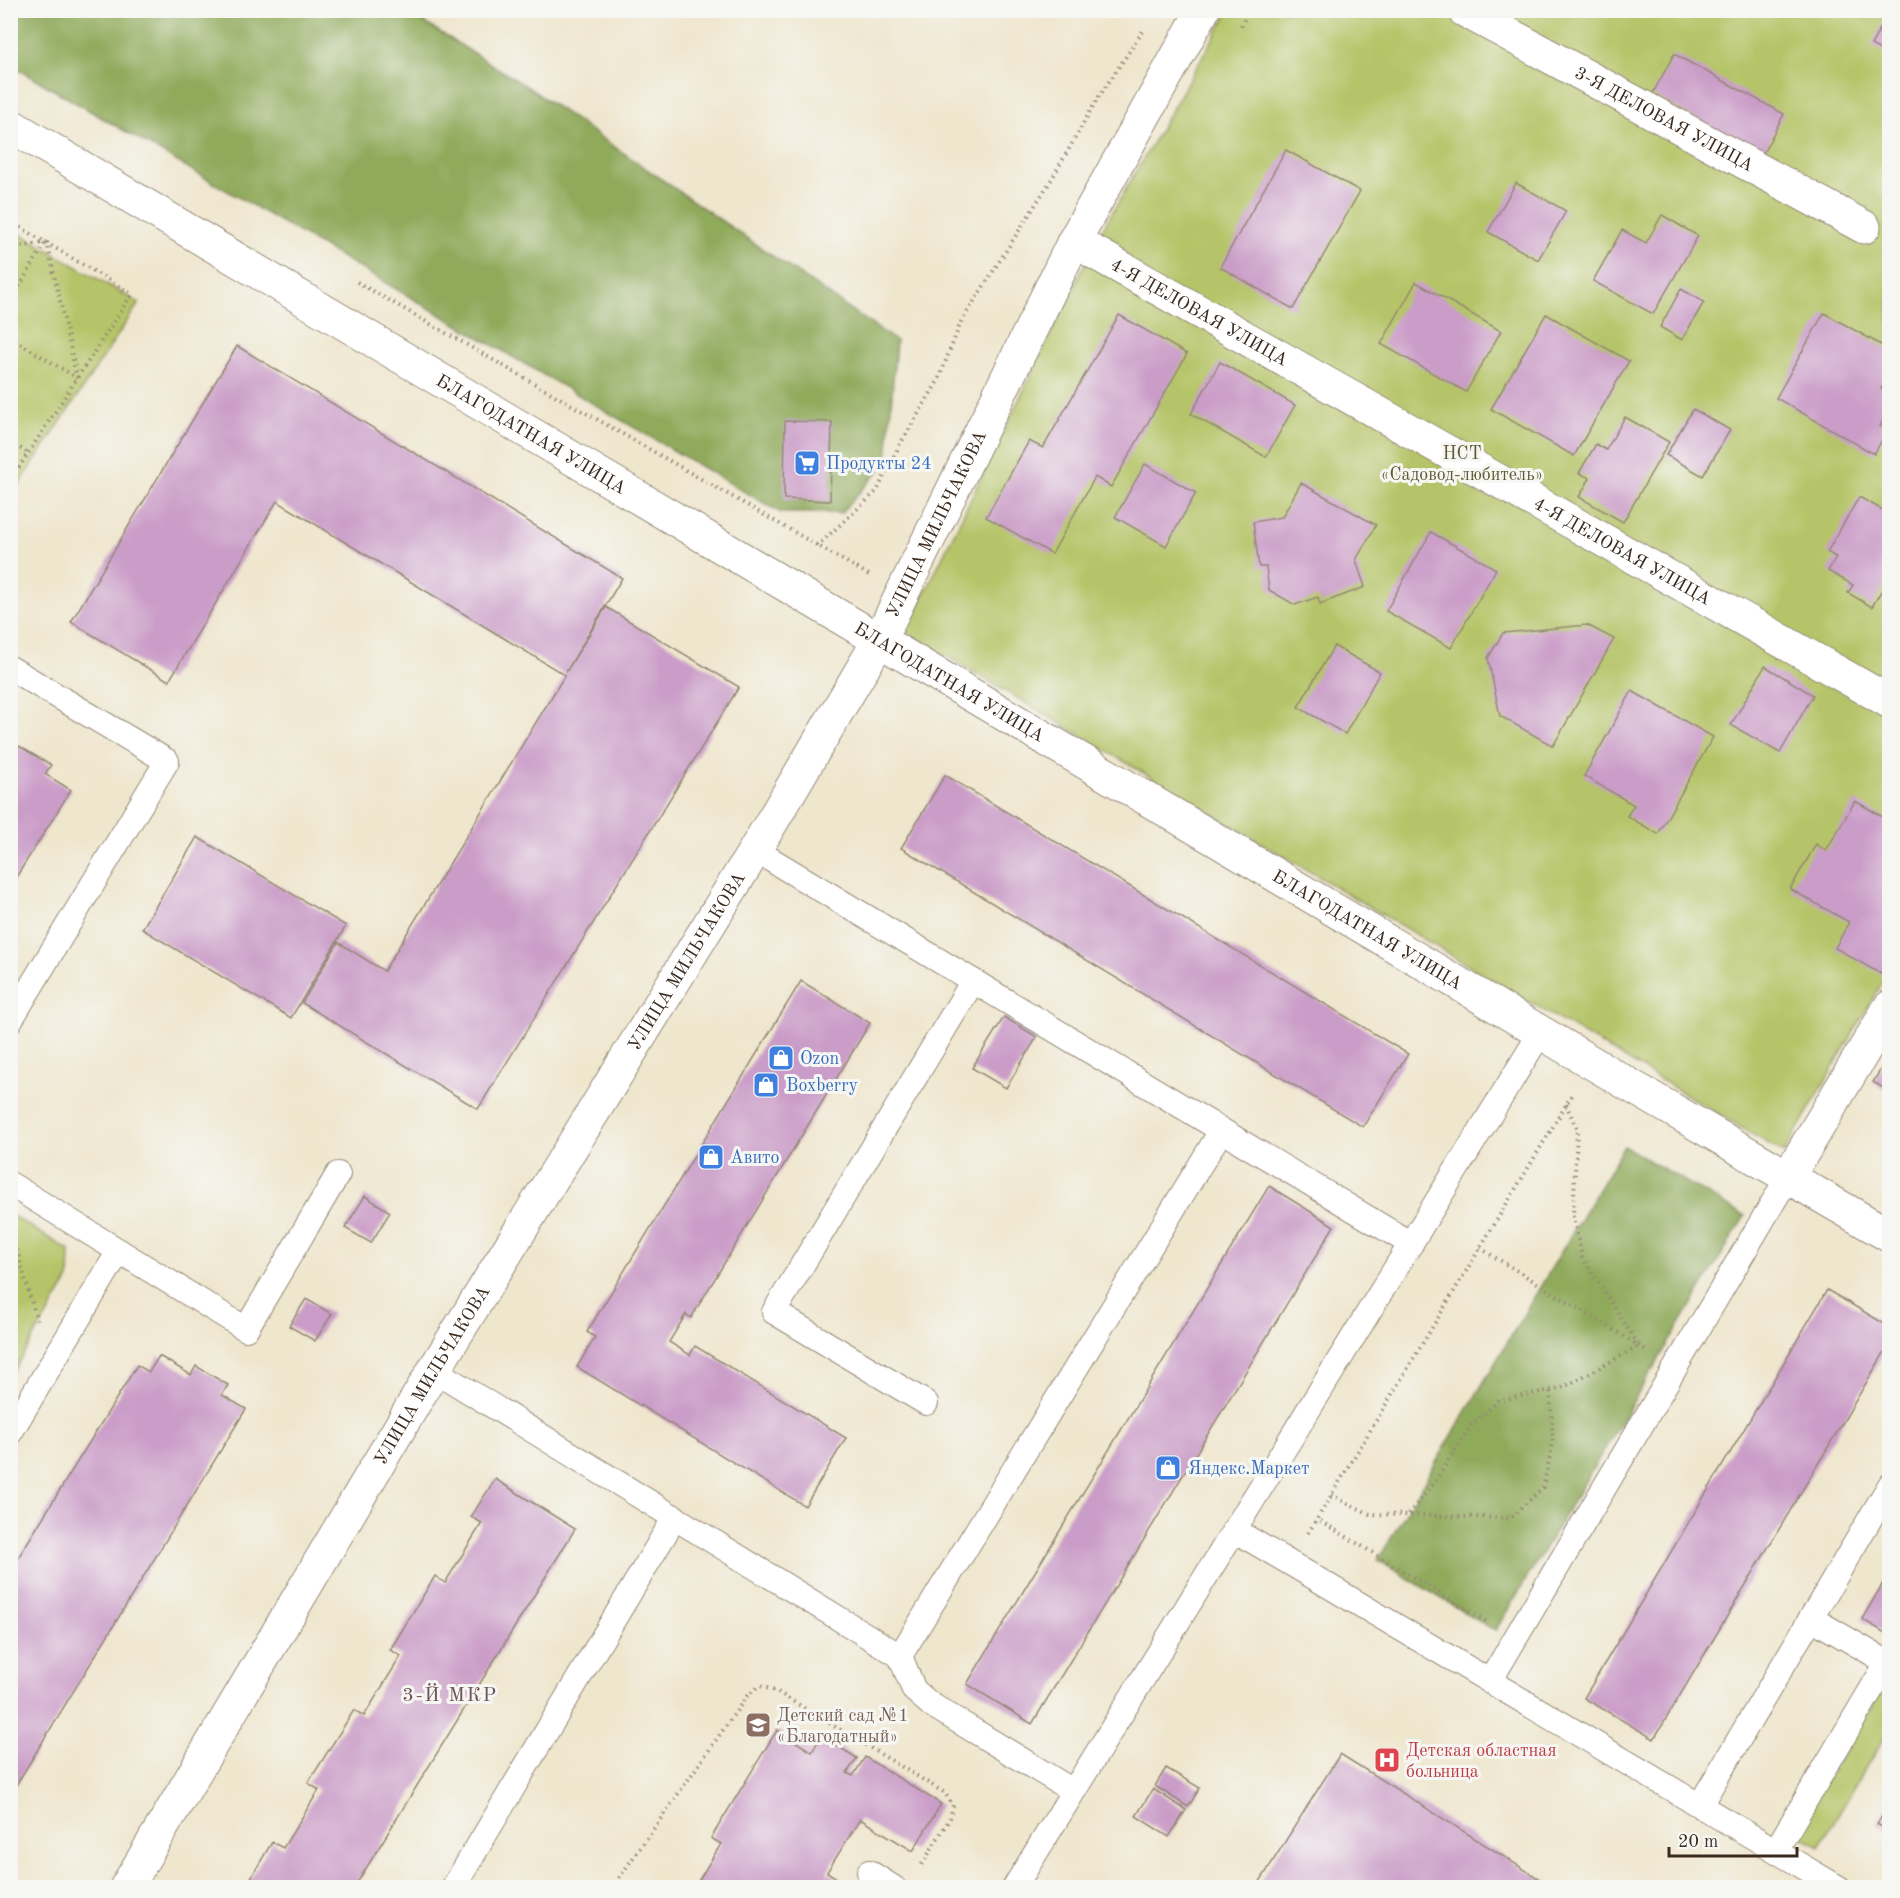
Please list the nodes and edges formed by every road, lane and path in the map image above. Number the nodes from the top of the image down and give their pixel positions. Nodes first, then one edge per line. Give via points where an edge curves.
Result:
1 (1203, 10) edge
2 (1464, 10) edge
3 (1151, 20) dead end
4 (10, 125) edge
5 (10, 221) edge
6 (1864, 227) dead end
7 (47, 242) junction
8 (1074, 242) junction
9 (10, 249) edge
10 (352, 279) dead end
11 (10, 302) edge
12 (10, 337) edge
13 (77, 378) junction
14 (10, 442) edge
15 (28, 453) junction
16 (10, 481) edge
17 (817, 546) junction
18 (901, 593) junction
19 (880, 639) junction
20 (10, 668) edge
21 (1890, 702) edge
22 (755, 850) junction
23 (974, 981) junction
24 (1890, 1007) edge
25 (10, 1021) edge
26 (1541, 1032) junction
27 (1578, 1085) dead end
28 (1566, 1104) junction
29 (1221, 1131) junction
30 (338, 1174) dead end
31 (1788, 1177) junction
32 (10, 1184) edge
33 (10, 1227) edge
34 (1890, 1236) edge
35 (1411, 1244) junction
36 (1480, 1248) junction
37 (120, 1251) junction
38 (1639, 1346) junction
39 (50, 1367) junction
40 (1675, 1367) junction
41 (434, 1370) junction
42 (1550, 1390) junction
43 (926, 1403) dead end
44 (10, 1433) edge
45 (1890, 1485) edge
46 (1331, 1495) junction
47 (1883, 1512) edge
48 (1409, 1514) junction
49 (675, 1517) junction
50 (1234, 1530) junction
51 (1811, 1618) junction
52 (1515, 1638) junction
53 (900, 1656) junction
54 (1888, 1664) edge
55 (1490, 1681) junction
56 (1073, 1791) junction
57 (1700, 1805) junction
58 (1776, 1850) junction
59 (920, 1868) dead end
60 (869, 1872) dead end
61 (126, 1887) edge
62 (453, 1887) edge
63 (612, 1887) edge
64 (894, 1887) edge
65 (1014, 1887) edge
66 (1839, 1887) edge

1 - 8 street, УЛИЦА МИЛЬЧАКОВА
2 - 6 street, 3-Я ДЕЛОВАЯ УЛИЦА
3 - 17 path via 1096,101 962,322 938,381 877,490
4 - 19 street, БЛАГОДАТНАЯ УЛИЦА
5 - 7 path
7 - 9 path
7 - 11 path
7 - 13 path
7 - 13 path via 132,294
8 - 18 street, УЛИЦА МИЛЬЧАКОВА
8 - 21 street, 4-Я ДЕЛОВАЯ УЛИЦА
10 - 17 path
12 - 13 path
13 - 15 path
14 - 15 path
15 - 16 path
17 - 18 path
18 - 19 street, УЛИЦА МИЛЬЧАКОВА
19 - 22 street, УЛИЦА МИЛЬЧАКОВА
19 - 26 street, БЛАГОДАТНАЯ УЛИЦА
20 - 25 lane via 167,762
22 - 23 lane
22 - 41 street, УЛИЦА МИЛЬЧАКОВА
23 - 29 lane
23 - 43 lane via 774,1312
24 - 31 street
26 - 31 street, БЛАГОДАТНАЯ УЛИЦА
26 - 35 lane
27 - 28 path
28 - 36 path
28 - 38 path via 1577,1129 1573,1216 1582,1257
29 - 35 lane
29 - 53 lane
30 - 37 lane via 246,1329
31 - 34 street, БЛАГОДАТНАЯ УЛИЦА
31 - 40 lane
32 - 37 lane
33 - 39 path
35 - 50 lane
36 - 38 path
36 - 46 path
37 - 39 lane
38 - 40 path
38 - 42 path via 1564,1387
39 - 44 lane
40 - 52 lane
41 - 49 lane
41 - 61 street, УЛИЦА МИЛЬЧАКОВА
42 - 48 path via 1498,1401 1472,1424
42 - 48 path via 1553,1443 1543,1487 1511,1518
45 - 47 lane
46 - 48 path via 1370,1514
46 - 52 path via 1317,1519
47 - 51 lane
49 - 53 lane
49 - 62 lane
50 - 55 lane
50 - 56 lane
51 - 54 lane
51 - 57 lane
52 - 55 lane
53 - 56 lane via 914,1690 930,1704
54 - 58 lane
55 - 57 lane
56 - 65 lane
57 - 58 lane
58 - 66 lane
59 - 63 path via 950,1818 953,1805 945,1793 776,1691 760,1686 747,1696
60 - 64 lane

